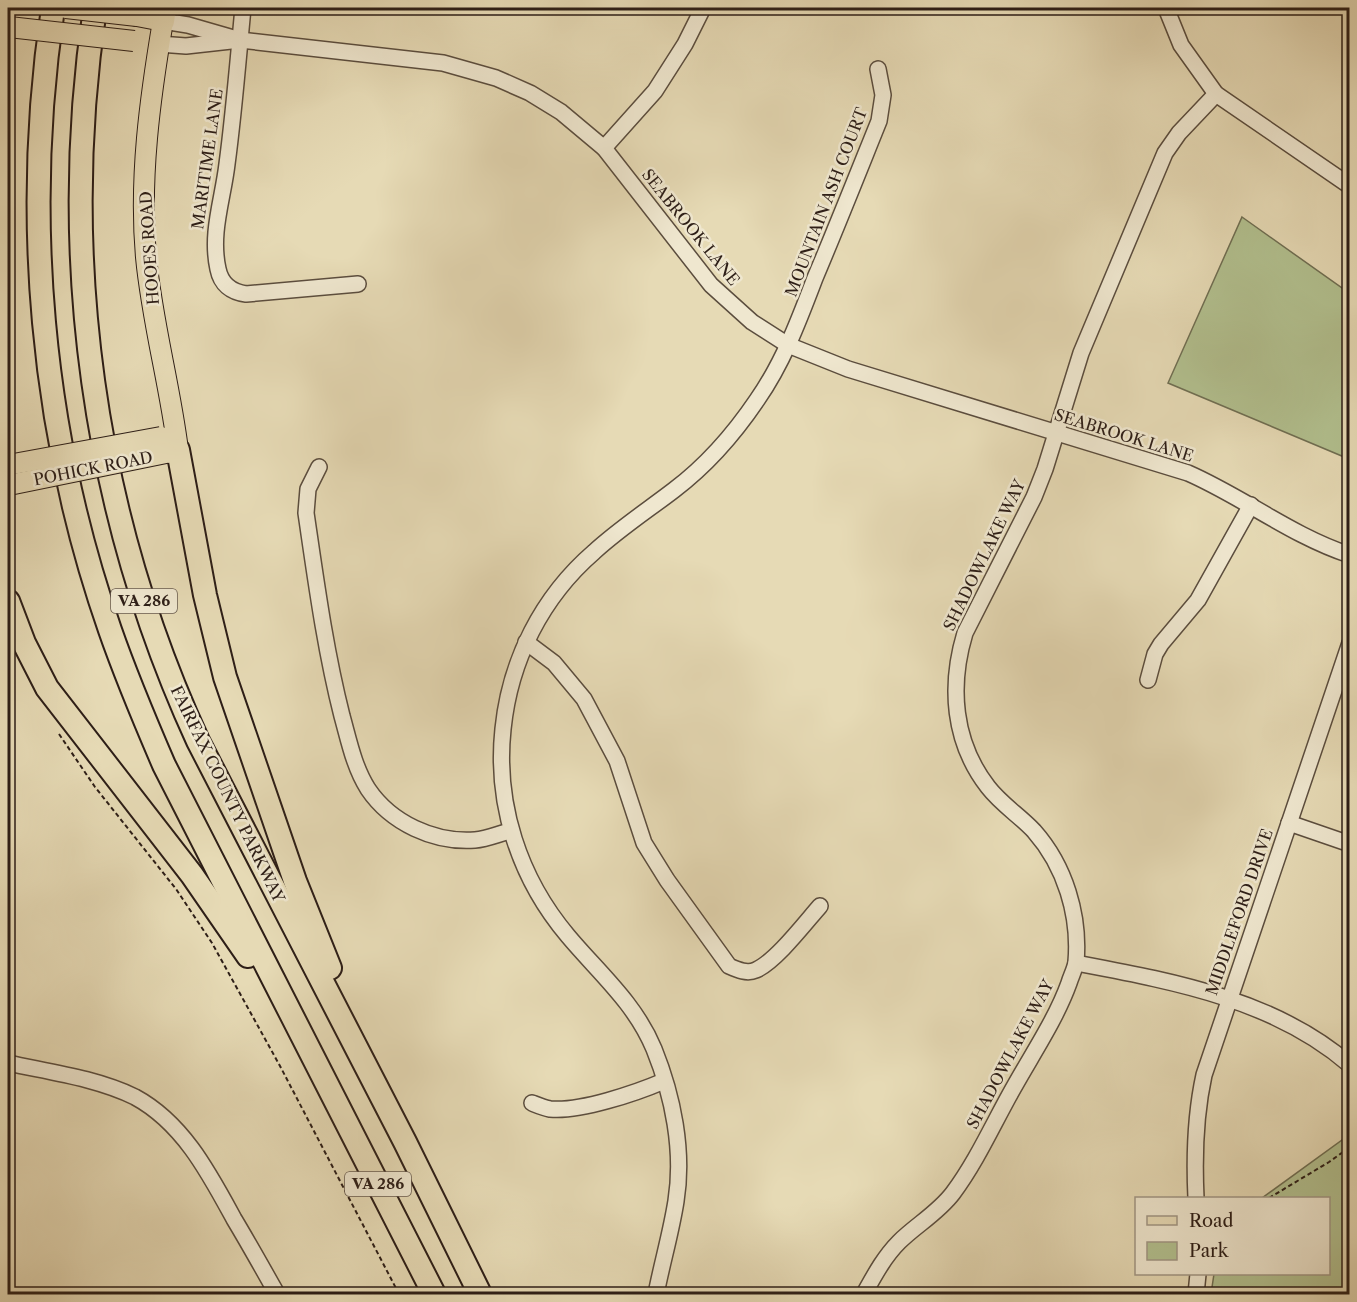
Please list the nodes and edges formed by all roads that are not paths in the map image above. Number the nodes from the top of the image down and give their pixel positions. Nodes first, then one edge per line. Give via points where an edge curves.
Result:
1 (53, 8) edge
2 (63, 8) edge
3 (95, 8) edge
4 (243, 8) edge
5 (703, 8) edge
6 (1166, 8) edge
7 (164, 14) edge
8 (8, 27) edge
9 (240, 40) junction
10 (159, 44) junction
11 (878, 69) dead end
12 (1216, 94) junction
13 (604, 148) junction
14 (1350, 186) edge
15 (358, 284) dead end
16 (788, 345) junction
17 (1056, 432) junction
18 (170, 443) junction
19 (8, 465) edge
20 (319, 467) dead end
21 (8, 485) edge
22 (1251, 505) junction
23 (1350, 555) edge
24 (8, 601) edge
25 (526, 642) junction
26 (1350, 643) edge
27 (1148, 680) dead end
28 (1289, 822) junction
29 (510, 831) junction
30 (1350, 844) edge
31 (820, 906) dead end
32 (1076, 963) junction
33 (1228, 1000) junction
34 (8, 1063) edge
35 (1350, 1065) edge
36 (321, 1075) junction
37 (664, 1081) junction
38 (532, 1103) dead end
39 (405, 1142) junction
40 (1196, 1197) edge
41 (1198, 1275) edge
42 (277, 1294) edge
43 (434, 1294) edge
44 (480, 1294) edge
45 (656, 1294) edge
46 (864, 1294) edge
47 (1196, 1294) edge

1 - 36 highway, VA 286 via 40,142 41,280 69,485 110,629 144,720
2 - 7 main road, bridge via 136,16
3 - 39 highway, FAIRFAX COUNTY PARKWAY / VA 286 via 82,150 84,303 98,417 132,566 198,741
4 - 9 street, MARITIME LANE
5 - 13 street via 655,91
6 - 12 street via 1181,45
7 - 9 street, SEABROOK LANE
7 - 10 main road, HOOES ROAD
8 - 10 main road, bridge
9 - 10 street, SEABROOK LANE via 186,46
9 - 13 street, SEABROOK LANE via 468,68 530,93 570,118
9 - 15 street, MARITIME LANE via 227,165 214,235 220,275 227,287 246,294
10 - 18 main road, HOOES ROAD via 146,154 145,234
11 - 16 street, MOUNTAIN ASH COURT via 883,95 879,121
12 - 14 street
12 - 17 street, SHADOWLAKE WAY via 1165,153 1081,353
13 - 16 street, SEABROOK LANE via 711,285 752,322
16 - 17 street, SEABROOK LANE via 848,369
16 - 25 street, MOUNTAIN ASH COURT via 759,397 720,448 573,572 551,598
17 - 22 street, SEABROOK LANE via 1188,473
17 - 32 street, SHADOWLAKE WAY via 1034,497 965,633 954,688 959,725 976,769 988,787 1049,850 1063,876 1073,909
18 - 19 main road, POHICK ROAD, bridge
18 - 21 main road, POHICK ROAD, bridge
18 - 39 highway via 236,711 298,891 326,959 390,1089
20 - 29 street via 308,489 306,513 333,680 362,778 389,812 420,831 457,840 476,840
22 - 23 street, SEABROOK LANE via 1319,543
22 - 27 street via 1198,600 1155,654
24 - 36 highway via 47,688 218,910
25 - 29 street, MOUNTAIN ASH COURT via 515,669 503,728 501,771
25 - 31 street via 554,663 584,699 617,761 644,843 729,966 742,972 756,970 782,949
26 - 28 street, MIDDLEFORD DRIVE
28 - 30 street
28 - 33 street, MIDDLEFORD DRIVE
29 - 37 street, MOUNTAIN ASH COURT via 524,868 553,916 643,1025
32 - 33 street via 1173,982
32 - 46 street, SHADOWLAKE WAY via 1060,1004 963,1178 939,1208 882,1263
33 - 35 street via 1281,1019 1315,1037
33 - 40 street, MIDDLEFORD DRIVE via 1199,1098
34 - 42 street via 122,1092 164,1117 208,1172
36 - 43 highway, VA 286
37 - 38 street via 574,1108 549,1109
37 - 45 street, MOUNTAIN ASH COURT via 675,1123 678,1176
39 - 44 highway, FAIRFAX COUNTY PARKWAY / VA 286
41 - 47 street

